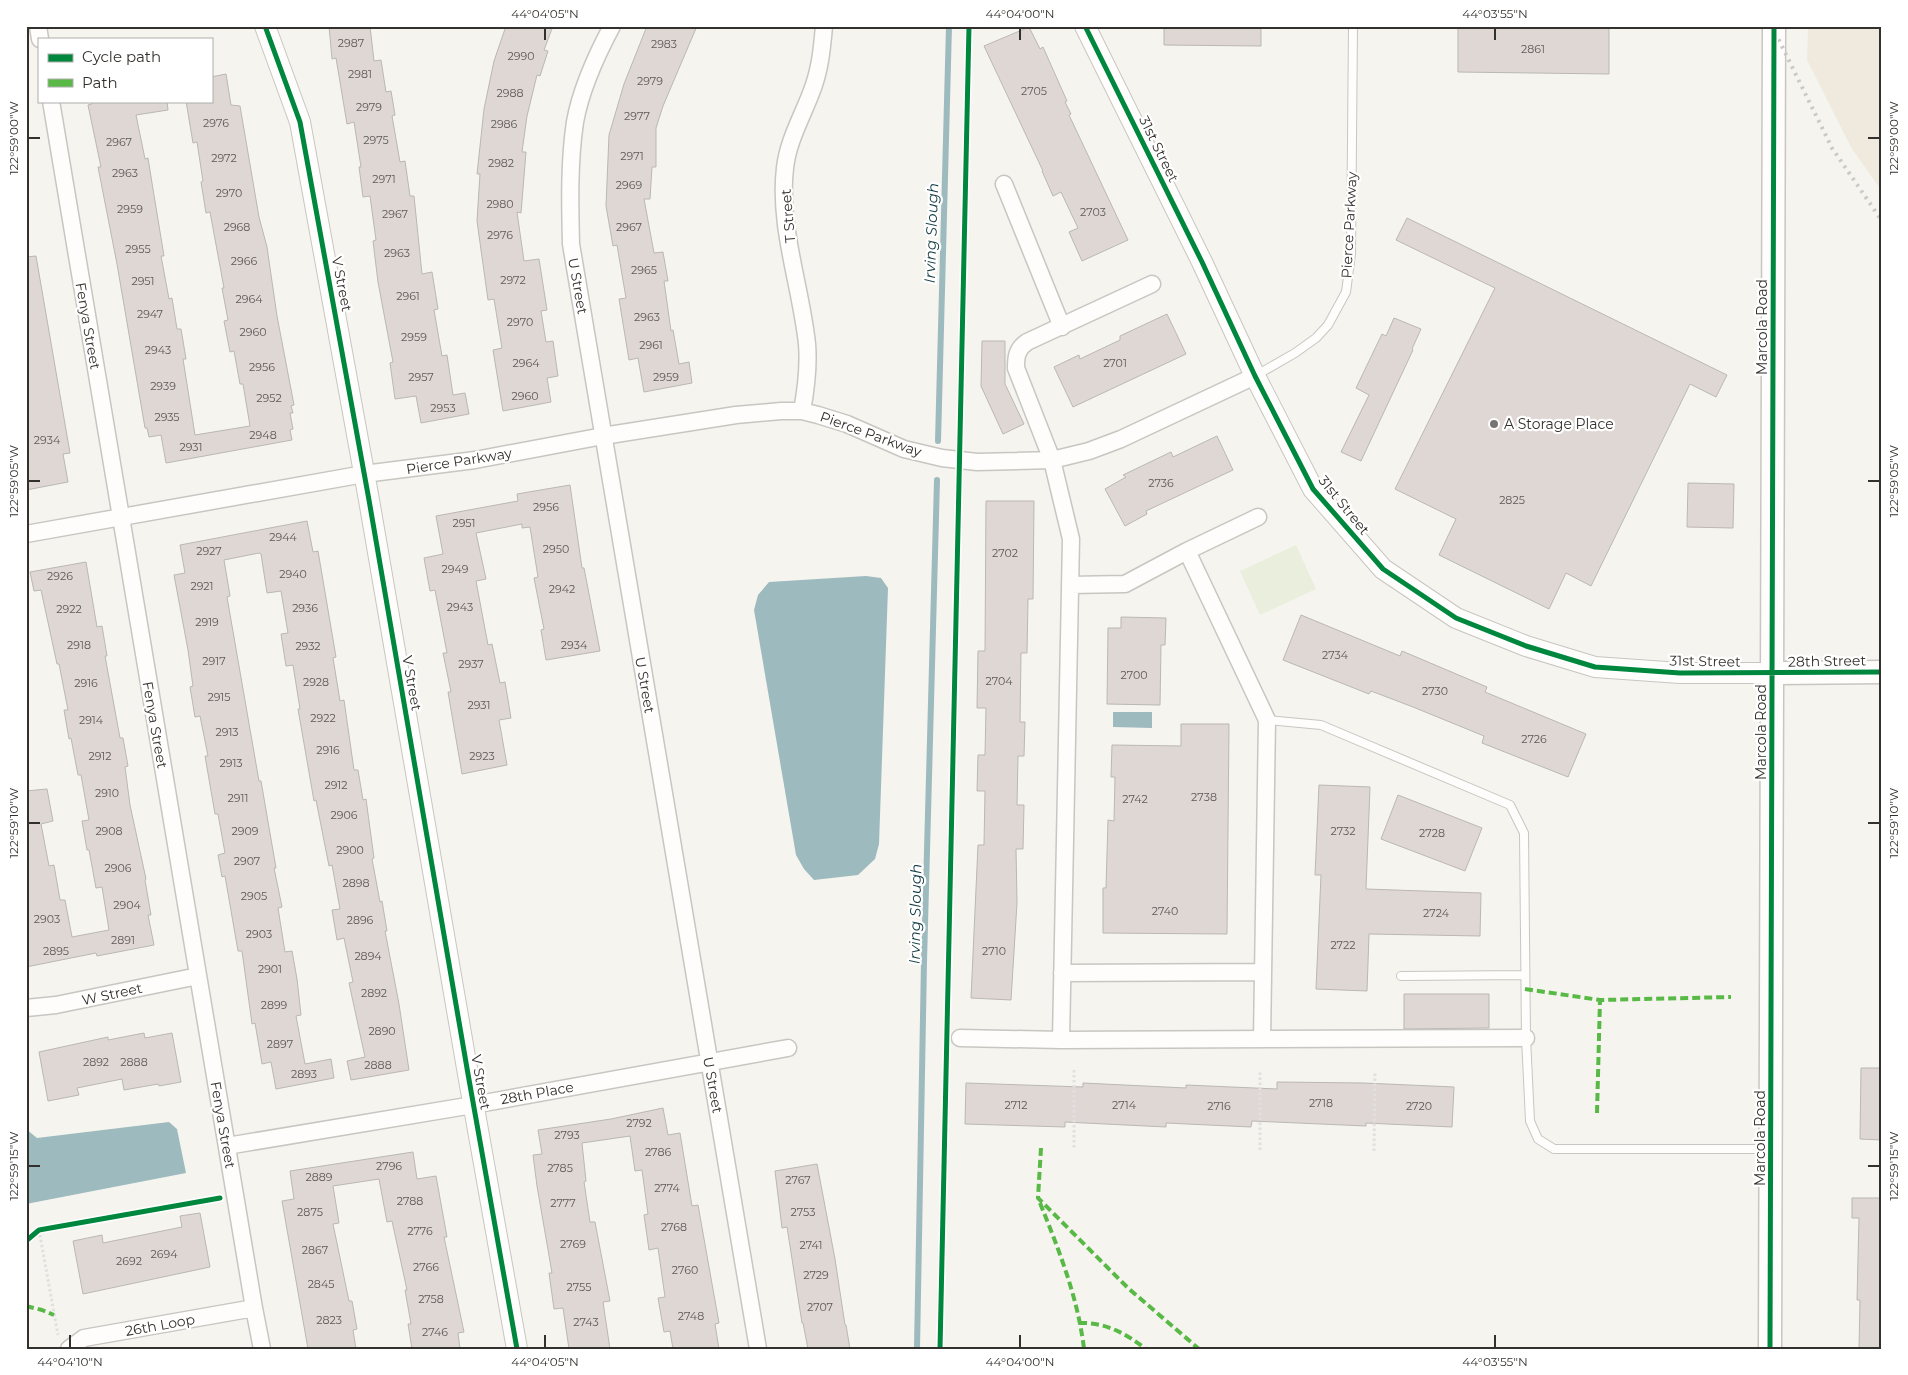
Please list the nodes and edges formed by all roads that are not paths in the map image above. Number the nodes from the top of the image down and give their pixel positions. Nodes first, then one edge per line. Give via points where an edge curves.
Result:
1 (265, 26) edge
2 (612, 26) edge
3 (824, 26) edge
4 (1085, 26) edge
5 (1354, 26) edge
6 (1774, 26) edge
7 (51, 102) edge
8 (1004, 184) dead end
9 (1152, 284) dead end
10 (1062, 327) junction
11 (1255, 376) junction
12 (802, 411) junction
13 (603, 436) junction
14 (1052, 460) junction
15 (364, 474) junction
16 (120, 517) junction
17 (1258, 517) dead end
18 (26, 534) edge
19 (1187, 551) junction
20 (1070, 585) junction
21 (1882, 672) edge
22 (1773, 673) junction
23 (1267, 720) junction
24 (1062, 972) junction
25 (1263, 972) junction
26 (1525, 975) junction
27 (198, 976) junction
28 (1401, 976) dead end
29 (26, 1008) edge
30 (960, 1038) dead end
31 (1526, 1038) junction
32 (1262, 1039) junction
33 (1061, 1040) junction
34 (788, 1048) dead end
35 (709, 1062) junction
36 (473, 1104) junction
37 (226, 1146) junction
38 (1772, 1149) junction
39 (254, 1308) junction
40 (64, 1345) edge
41 (262, 1349) edge
42 (517, 1349) edge
43 (758, 1349) edge
44 (1770, 1349) edge

1 - 15 street, V Street via 300,122
2 - 13 street, U Street via 595,59 576,120 570,196 571,244
3 - 12 street, T Street via 819,69 785,167 785,212 807,344 807,381
4 - 11 street, 31st Street
5 - 11 lane, Pierce Parkway via 1351,254 1346,292 1328,325 1316,338
6 - 22 main road, Marcola Road
7 - 16 street, Fenya Street
8 - 10 street
9 - 10 street
10 - 14 street via 1027,342 1019,348 1016,358 1016,368
11 - 14 street, Pierce Parkway via 1121,439
11 - 22 street, 31st Street via 1313,489 1383,569 1456,618 1526,646 1595,667 1680,673
12 - 13 street, Pierce Parkway via 736,415
12 - 14 street, Pierce Parkway via 847,424 904,449 942,458 977,462
13 - 15 street, Pierce Parkway via 475,460
13 - 35 street, U Street
14 - 20 street via 1071,539
15 - 16 street, Pierce Parkway
15 - 36 street, V Street
16 - 18 street, Pierce Parkway
16 - 27 street, Fenya Street
17 - 19 street
19 - 20 street via 1125,584
19 - 23 street
20 - 24 street
21 - 22 main road, 28th Street
22 - 38 main road, Marcola Road
23 - 25 street
23 - 26 lane via 1321,725 1510,805 1524,834
24 - 25 street
24 - 33 street
25 - 32 street
26 - 28 lane
26 - 31 lane
27 - 29 street, W Street via 56,1005
27 - 37 street, Fenya Street
30 - 33 street
31 - 32 street
31 - 38 lane via 1530,1120 1538,1139 1554,1149
32 - 33 street
34 - 35 street, 28th Place
35 - 36 street, 28th Place
35 - 43 street, U Street
36 - 37 street, 28th Place
36 - 42 street, V Street
37 - 39 street, Fenya Street
38 - 44 main road, Marcola Road
39 - 40 street, 26th Loop via 84,1338
39 - 41 street, Fenya Street

